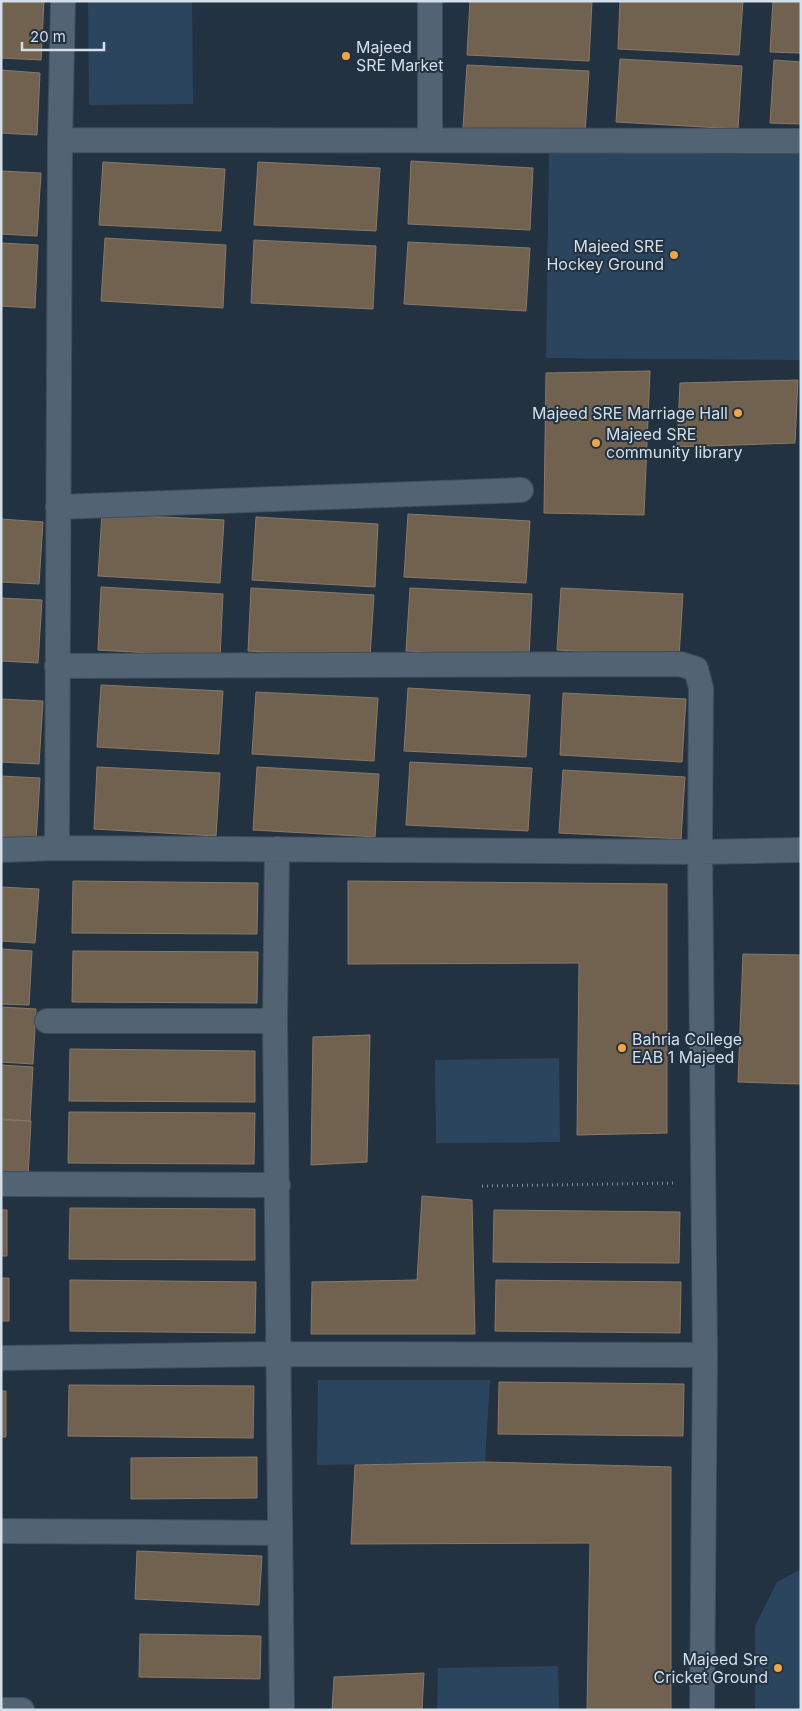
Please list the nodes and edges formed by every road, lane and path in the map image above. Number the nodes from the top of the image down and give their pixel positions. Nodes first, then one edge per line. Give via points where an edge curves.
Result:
1 (63, 1) edge
2 (430, 1) edge
3 (60, 140) junction
4 (430, 140) junction
5 (801, 141) edge
6 (521, 490) dead end
7 (58, 507) junction
8 (58, 666) junction
9 (57, 848) junction
10 (277, 849) junction
11 (1, 850) edge
12 (801, 850) edge
13 (700, 852) junction
14 (47, 1021) dead end
15 (276, 1021) junction
16 (703, 1183) junction
17 (1, 1184) edge
18 (278, 1185) junction
19 (482, 1186) dead end
20 (278, 1354) junction
21 (705, 1355) junction
22 (1, 1358) edge
23 (1, 1531) edge
24 (280, 1533) junction
25 (1, 1710) edge
26 (22, 1710) edge
27 (282, 1710) edge
28 (702, 1710) edge

1 - 3 street
2 - 4 street
3 - 4 street
3 - 7 street
4 - 5 street
6 - 7 street
7 - 8 street
8 - 9 street
8 - 13 street via 680,664 696,669 701,688
9 - 10 street
9 - 11 street
10 - 13 street
10 - 15 street
12 - 13 street
13 - 16 street
14 - 15 street
15 - 18 street
16 - 19 path
16 - 21 street
17 - 18 street
18 - 20 street
20 - 21 street
20 - 22 street
20 - 24 street
21 - 28 street
23 - 24 street
24 - 27 street
25 - 26 street

